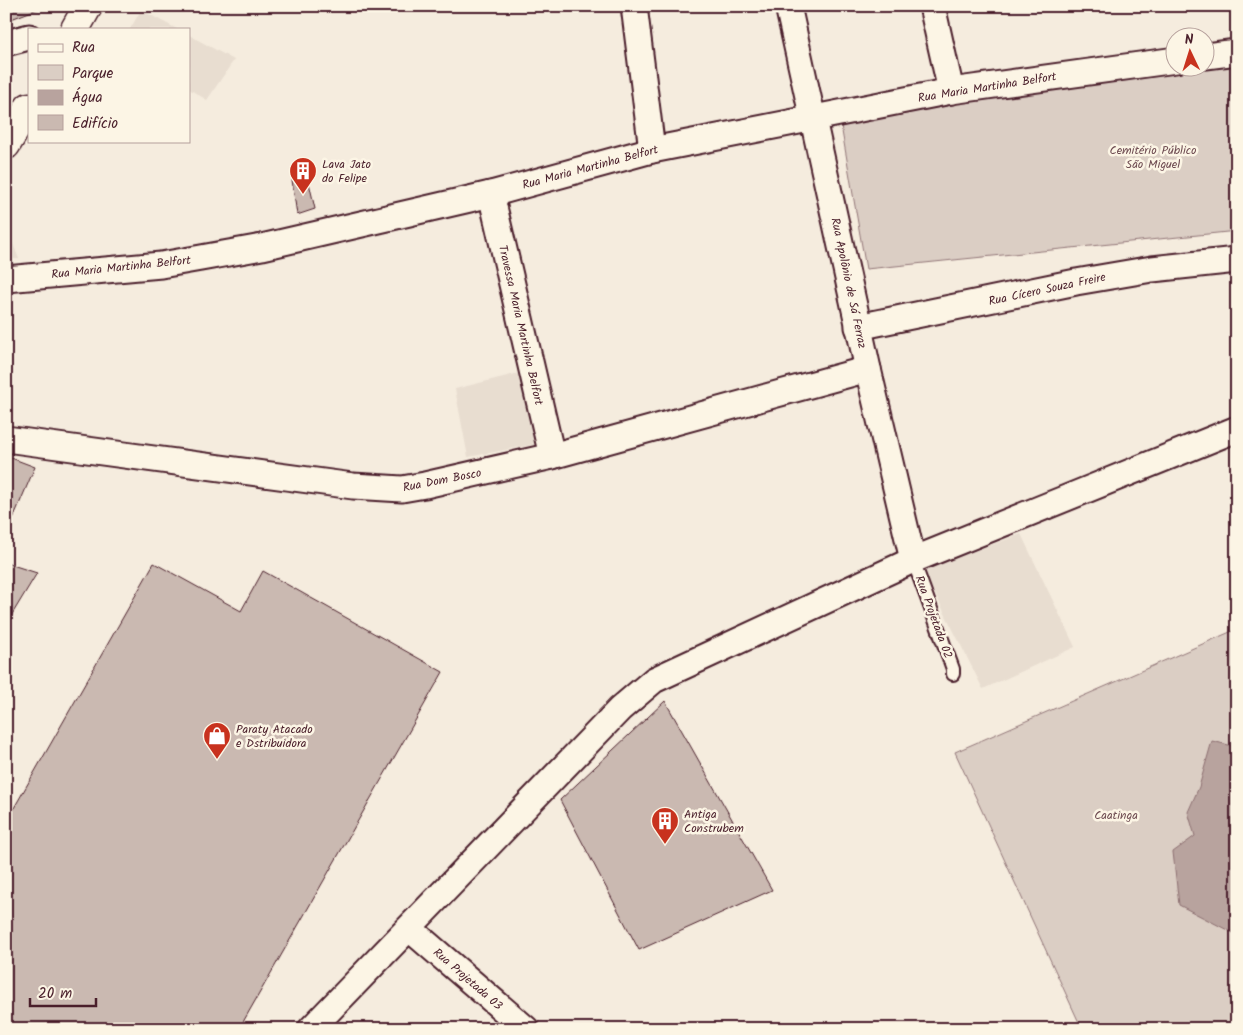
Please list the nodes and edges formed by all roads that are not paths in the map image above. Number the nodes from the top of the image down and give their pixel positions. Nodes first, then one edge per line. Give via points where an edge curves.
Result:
1 (634, 6) edge
2 (788, 6) edge
3 (932, 6) edge
4 (28, 37) edge
5 (6, 43) edge
6 (1237, 52) edge
7 (1216, 55) edge
8 (1166, 61) edge
9 (951, 91) junction
10 (28, 109) edge
11 (813, 119) junction
12 (6, 145) edge
13 (652, 150) junction
14 (491, 194) junction
15 (1237, 260) edge
16 (6, 279) edge
17 (858, 327) junction
18 (868, 369) junction
19 (1237, 429) edge
20 (6, 439) edge
21 (552, 456) junction
22 (913, 560) junction
23 (953, 674) dead end
24 (410, 929) junction
25 (311, 1029) edge
26 (526, 1029) edge

1 - 13 street
2 - 11 street, Rua Apolônio de Sá Ferraz
3 - 9 street
4 - 5 street
6 - 7 street
8 - 9 street, Rua Maria Martinha Belfort
9 - 11 street, Rua Maria Martinha Belfort
10 - 12 main road
11 - 13 street, Rua Maria Martinha Belfort
11 - 17 street, Rua Apolônio de Sá Ferraz
13 - 14 street, Rua Maria Martinha Belfort
14 - 16 street, Rua Maria Martinha Belfort via 201,258 161,265
14 - 21 street, Travessa Maria Martinha Belfort
15 - 17 street, Rua Cícero Souza Freire via 1152,269 1076,282
17 - 18 street, Rua Apolônio de Sá Ferraz
18 - 21 street, Rua Dom Bosco
18 - 22 street, Rua Apolônio de Sá Ferraz
19 - 22 street
20 - 21 street, Rua Dom Bosco via 402,489
22 - 23 lane, Rua Projetada 02
22 - 24 street via 654,680 620,709
24 - 25 street
24 - 26 street, Rua Projetada 03

